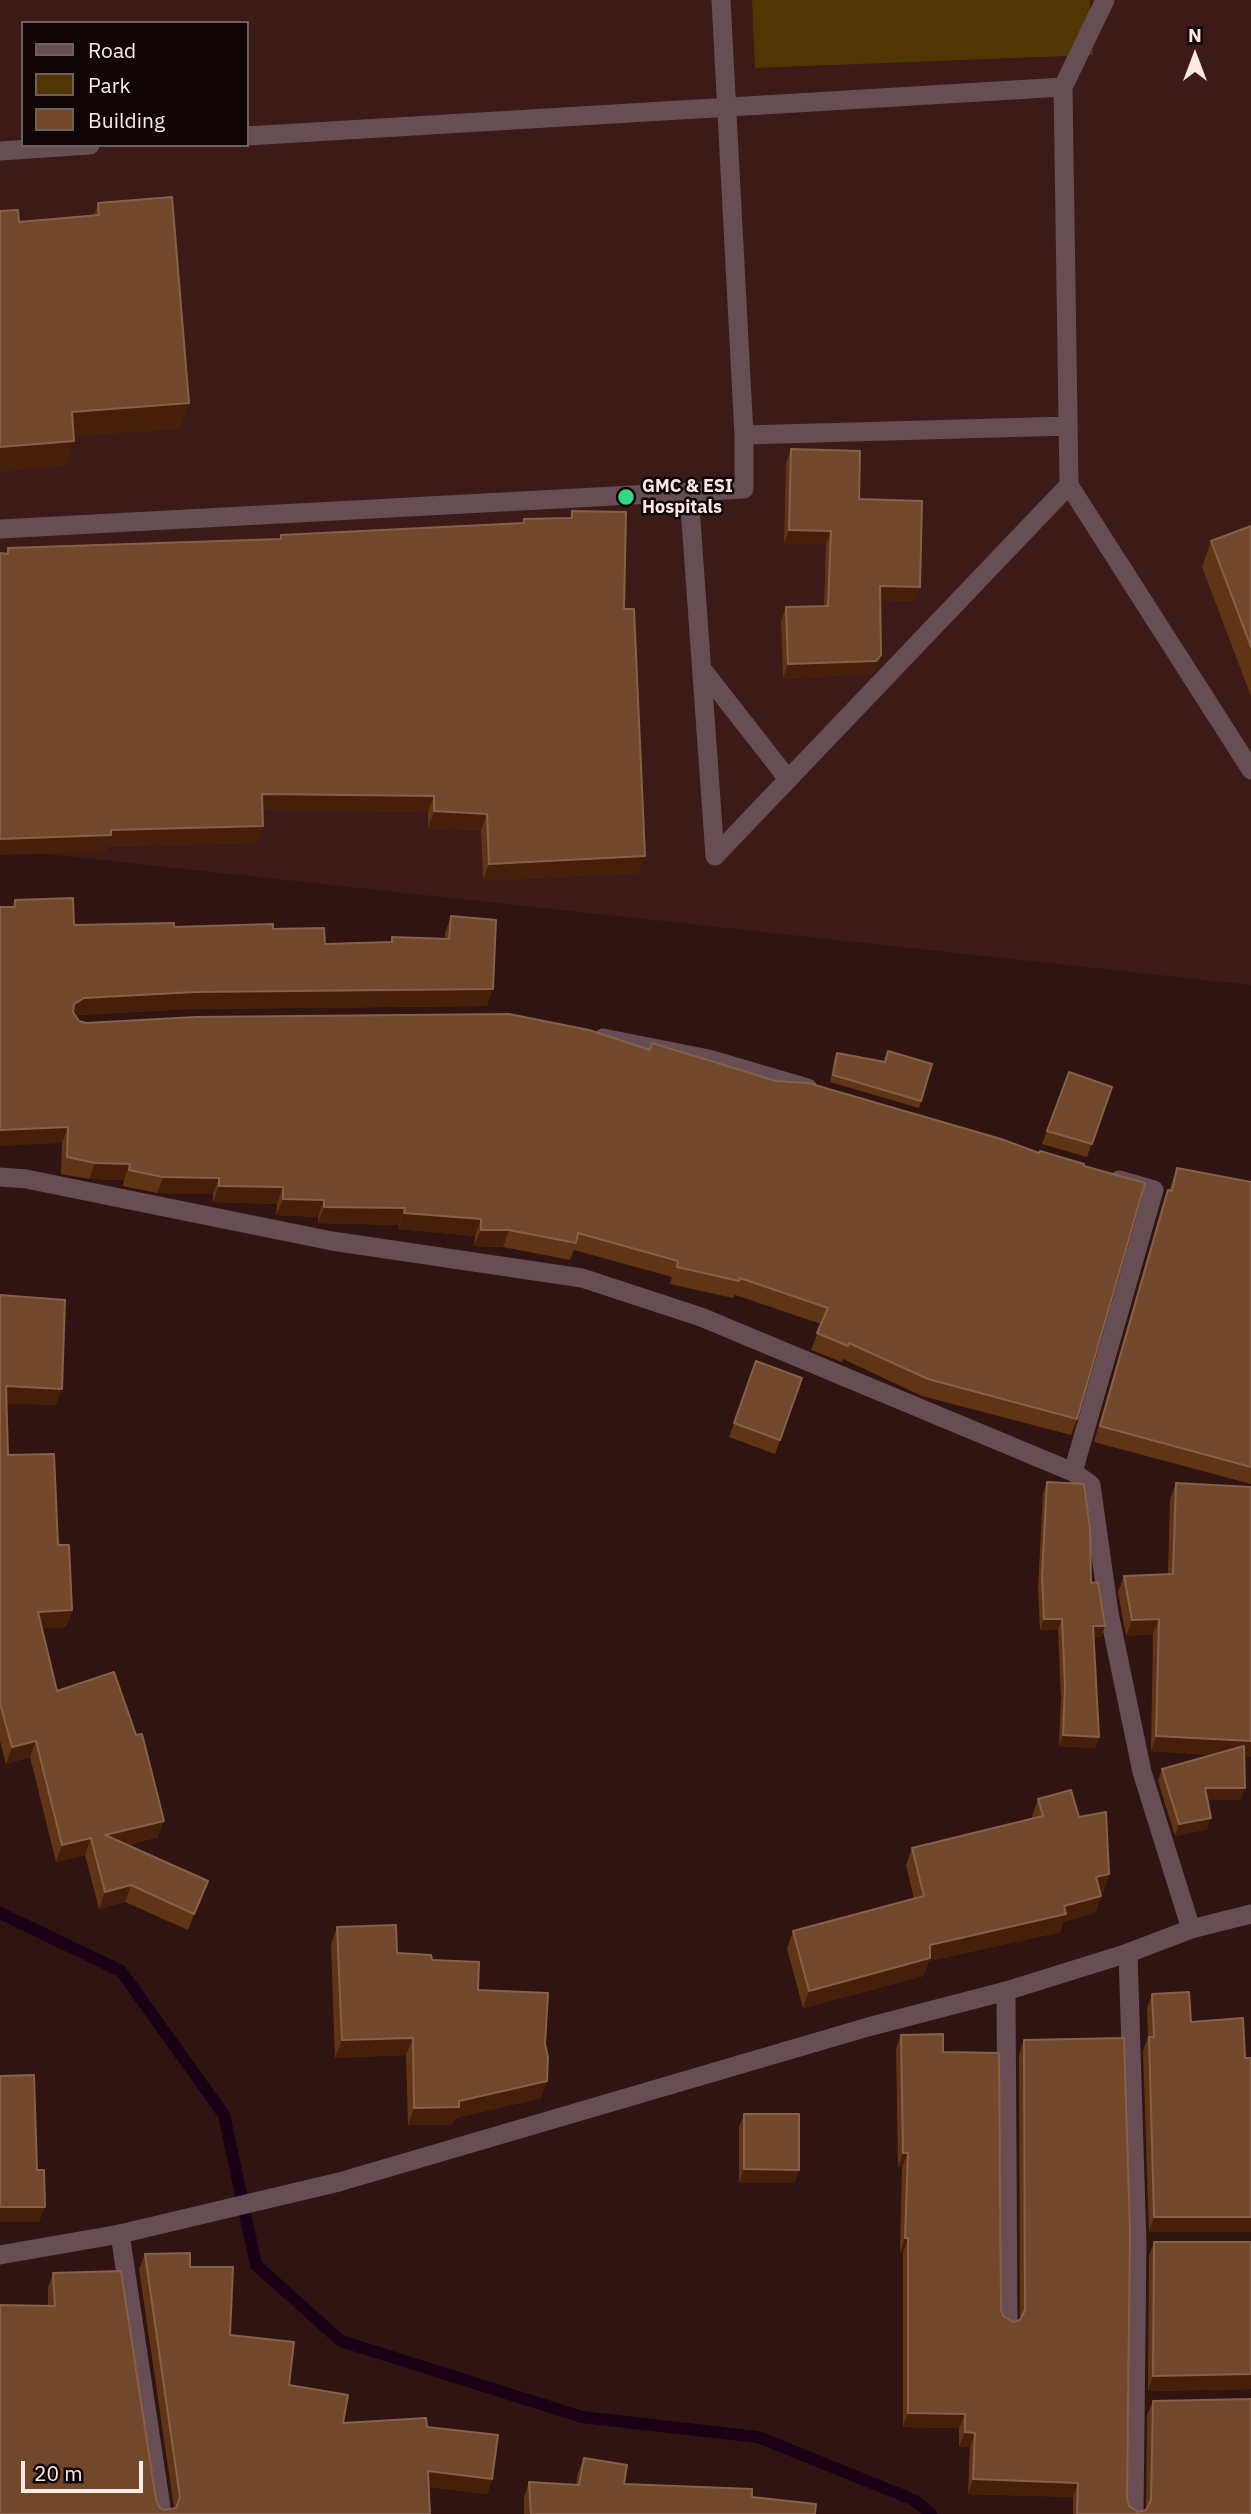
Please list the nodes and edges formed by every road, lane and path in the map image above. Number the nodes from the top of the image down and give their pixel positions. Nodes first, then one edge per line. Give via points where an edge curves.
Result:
1 (721, 0) edge
2 (1105, 0) edge
3 (1063, 87) junction
4 (727, 107) junction
5 (248, 136) edge
6 (60, 147) edge
7 (0, 151) edge
8 (1069, 426) junction
9 (744, 435) junction
10 (1069, 485) junction
11 (689, 493) junction
12 (0, 529) edge
13 (702, 669) junction
14 (1251, 770) edge
15 (788, 779) junction
16 (586, 1034) edge
17 (827, 1094) edge
18 (1102, 1175) edge
19 (0, 1177) edge
20 (1073, 1472) junction
21 (1251, 1914) edge
22 (1191, 1929) junction
23 (1128, 1953) junction
24 (1006, 1991) junction
25 (120, 2234) junction
26 (1137, 2244) junction
27 (1162, 2244) edge
28 (0, 2255) edge
29 (1008, 2324) edge
30 (162, 2514) edge
31 (1134, 2514) edge

1 - 4 street
2 - 3 street
3 - 4 street
3 - 8 street
4 - 5 street
4 - 9 street
6 - 7 street
8 - 9 street
8 - 10 street
9 - 11 street via 744,489
10 - 14 street
10 - 15 street
11 - 12 street
11 - 13 street
13 - 15 street
13 - 15 street via 715,856
16 - 17 street via 709,1059
18 - 20 street via 1154,1190
19 - 20 street via 332,1241 582,1278 701,1317
20 - 22 street via 1091,1485 1109,1613 1142,1772
21 - 22 street
22 - 23 street
23 - 24 street
23 - 26 street
24 - 25 street via 339,2182
24 - 29 street
25 - 28 street
25 - 30 street
26 - 27 street
26 - 31 street via 1142,2403

